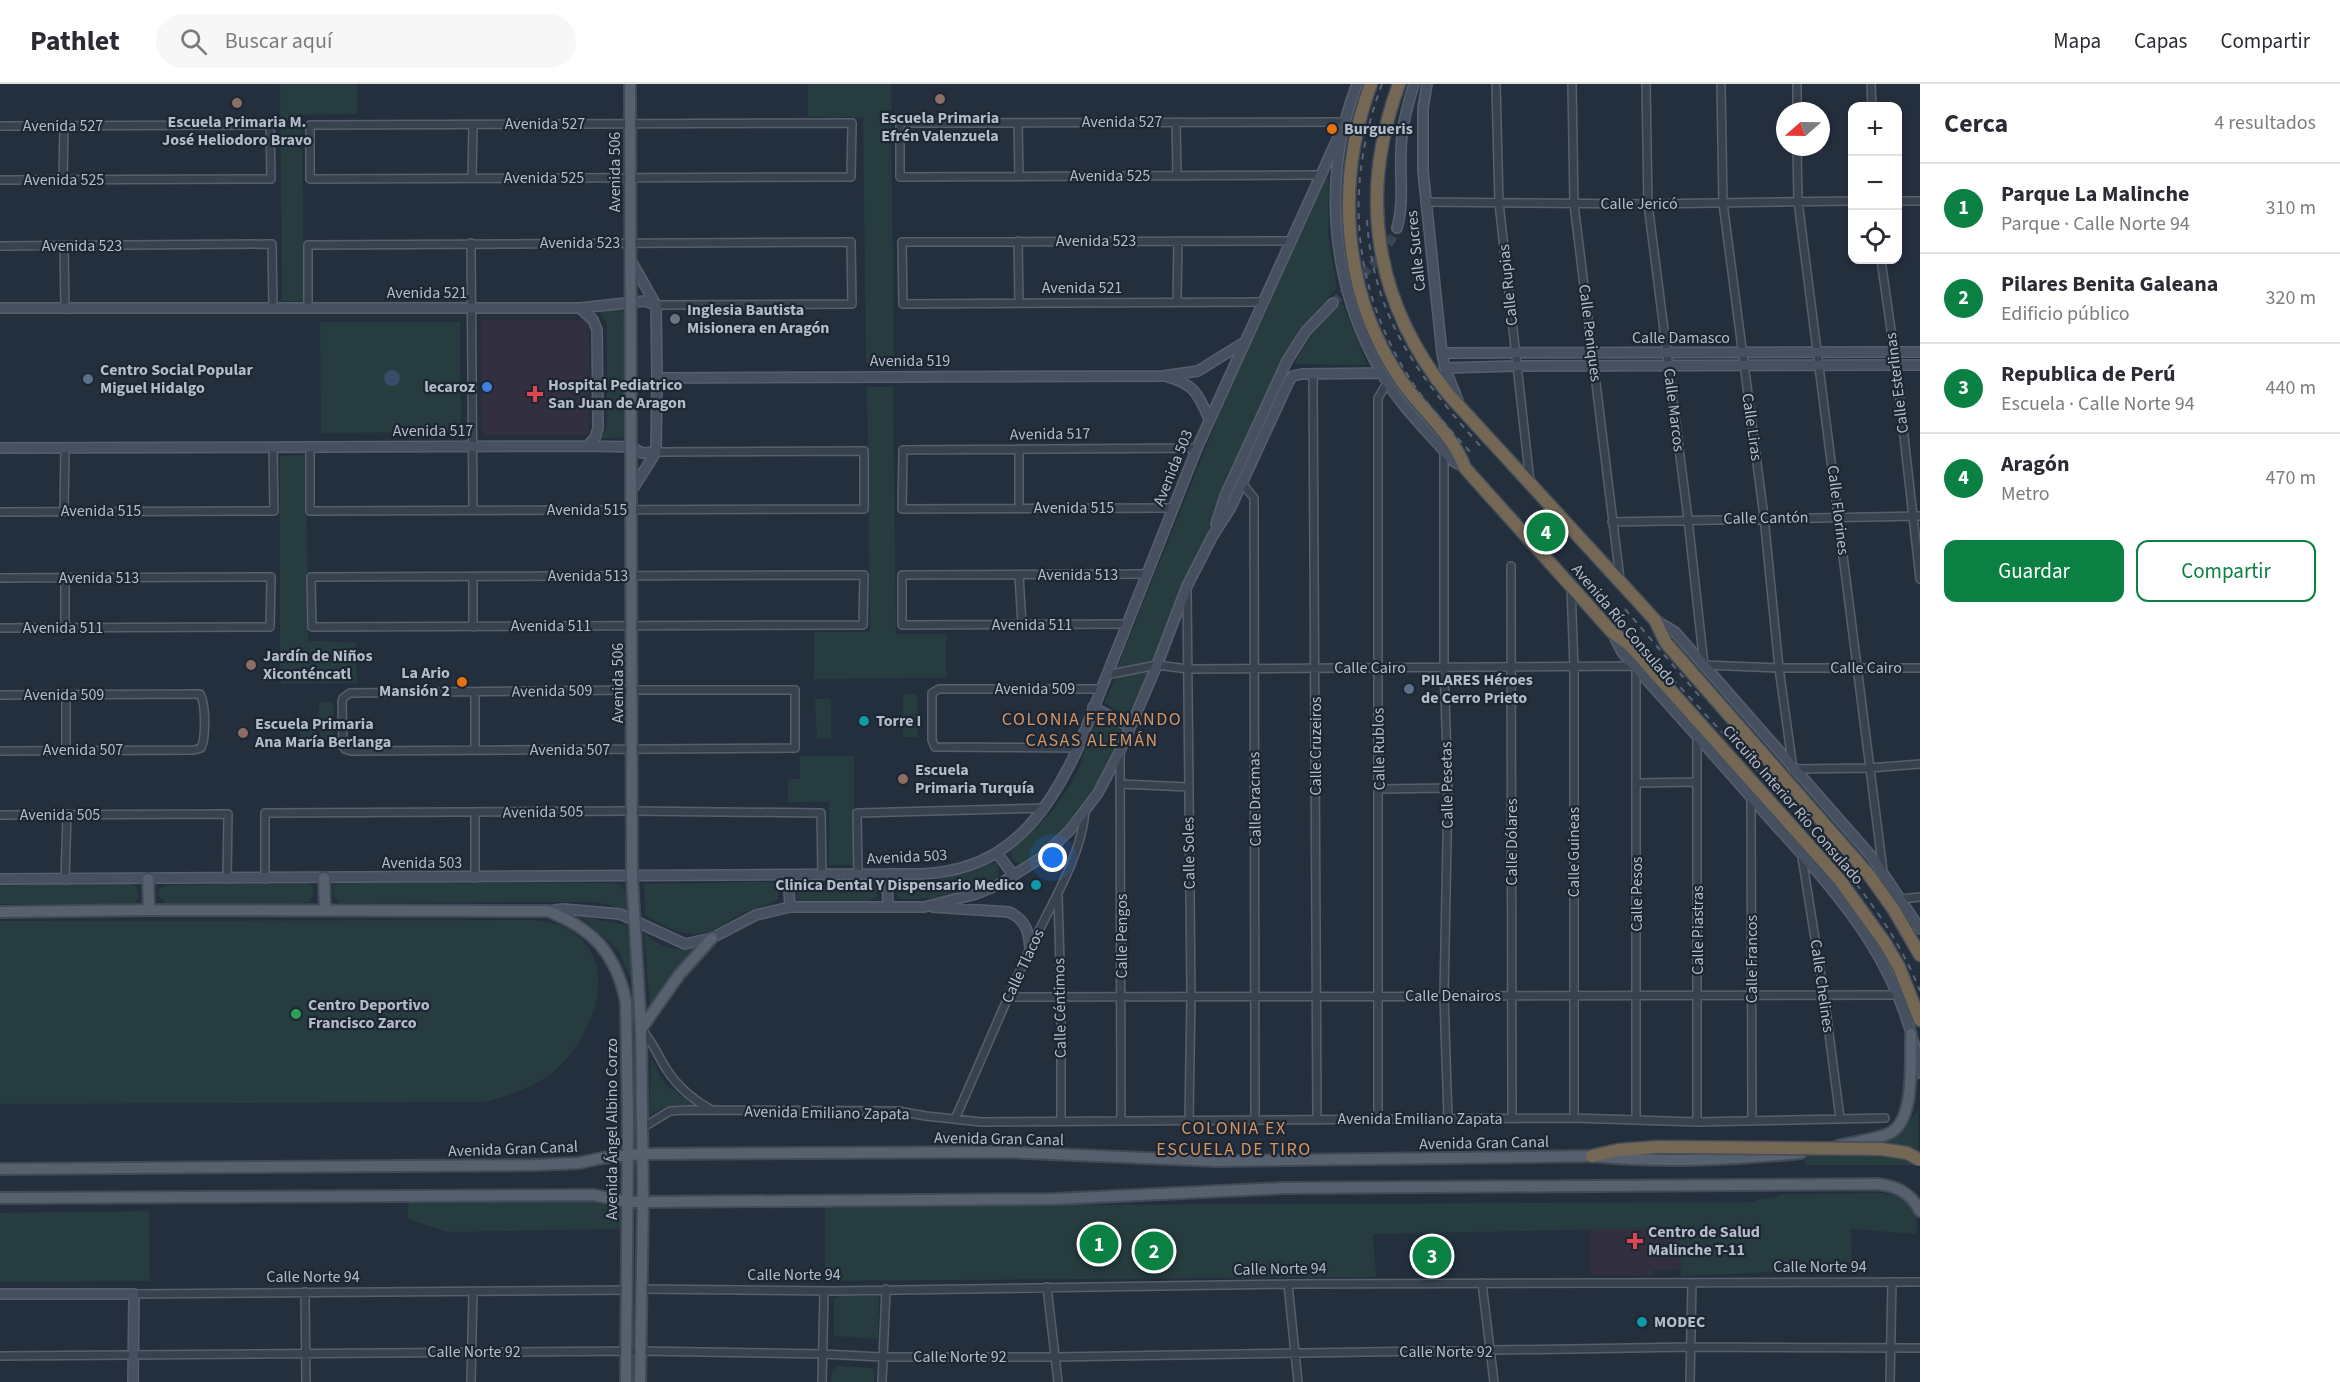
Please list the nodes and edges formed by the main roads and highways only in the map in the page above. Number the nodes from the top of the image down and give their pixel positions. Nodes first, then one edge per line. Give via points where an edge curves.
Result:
1 (630, 84) edge
2 (1371, 84) edge
3 (1399, 84) edge
4 (1655, 620) joint
5 (1612, 633) joint
6 (632, 877) joint
7 (324, 878) road end
8 (148, 879) road end
9 (149, 910) junction
10 (325, 910) junction
11 (0, 912) edge
12 (712, 938) road end
13 (1920, 955) edge
14 (1920, 1020) edge
15 (641, 1029) junction
16 (1911, 1034) road end
17 (642, 1154) junction
18 (627, 1155) junction
19 (1592, 1156) junction
20 (1920, 1160) edge
21 (0, 1169) edge
22 (0, 1198) edge
23 (627, 1202) junction
24 (643, 1202) junction
25 (1920, 1211) edge
26 (626, 1382) edge
27 (640, 1382) edge

1 - 6 main road, Avenida 506
2 - 5 highway, Avenida Río Consulado via 1354,143 1348,200 1353,259 1374,330 1391,365 1460,453 1465,468
3 - 4 highway, Avenida Río Consulado via 1386,125 1377,197 1379,242 1409,337 1434,377 1463,411
4 - 13 highway, Circuito Interior Río Consulado via 1666,643 1869,875
5 - 14 highway, Circuito Interior Río Consulado via 1629,644 1839,879 1885,944
6 - 15 main road, Avenida Ángel Albino Corzo
7 - 10 main road
8 - 9 main road
9 - 10 main road
9 - 11 main road
10 - 18 main road, Avenida Ángel Albino Corzo via 548,912 579,925 612,961 623,987 627,1023
12 - 15 main road via 679,975
15 - 17 main road, Avenida Ángel Albino Corzo
16 - 19 main road, Avenida Gran Canal via 1906,1112 1899,1128 1888,1134 1785,1155 1615,1159
17 - 18 main road, Avenida Gran Canal
17 - 19 main road, Avenida Gran Canal via 1006,1152 1215,1161
17 - 24 main road, Avenida Ángel Albino Corzo
18 - 21 main road, Avenida Gran Canal via 534,1165
18 - 23 main road, Avenida Ángel Albino Corzo
19 - 20 highway, bridge via 1658,1147 1881,1149
22 - 23 main road via 594,1195
23 - 24 main road
23 - 26 main road, Avenida Ángel Albino Corzo
24 - 25 main road via 1055,1199 1285,1188 1878,1184 1906,1192
24 - 27 main road, Avenida Ángel Albino Corzo

